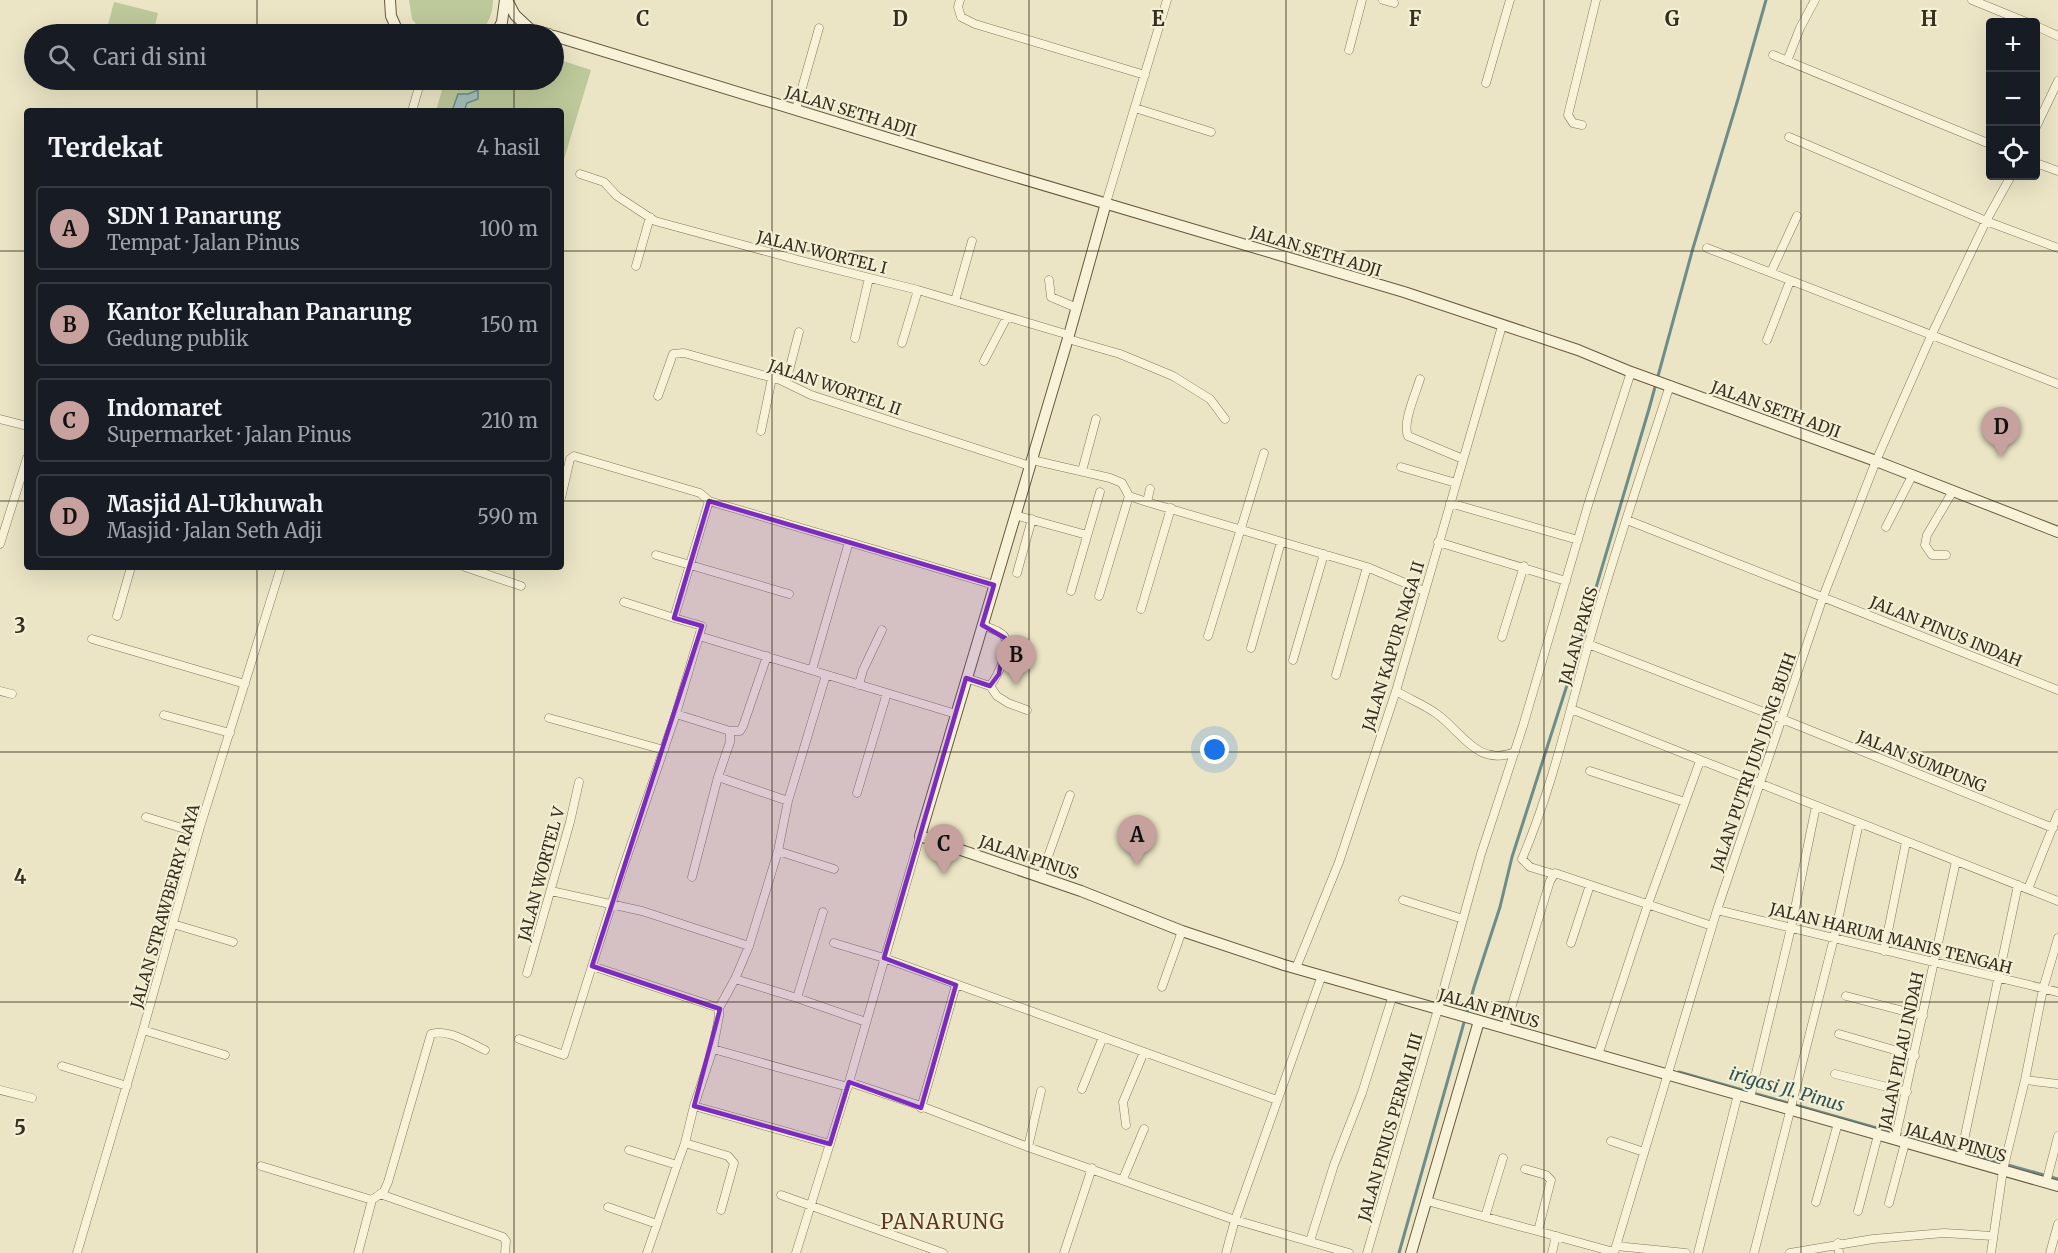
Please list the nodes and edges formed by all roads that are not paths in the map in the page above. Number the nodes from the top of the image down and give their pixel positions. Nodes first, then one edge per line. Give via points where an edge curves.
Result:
1 (506, 0) edge
2 (960, 0) edge
3 (1167, 0) edge
4 (1362, 0) edge
5 (1383, 0) edge
6 (1510, 0) edge
7 (1596, 0) edge
8 (1815, 0) edge
9 (1972, 0) edge
10 (1985, 2) edge
11 (388, 3) edge
12 (1394, 3) dead end
13 (2018, 18) edge
14 (393, 24) edge
15 (501, 24) edge
16 (525, 24) edge
17 (819, 28) dead end
18 (2040, 28) edge
19 (2058, 36) edge
20 (564, 39) edge
21 (1349, 50) dead end
22 (1773, 56) dead end
23 (1787, 61) junction
24 (1145, 75) junction
25 (2058, 81) edge
26 (1486, 83) dead end
27 (418, 90) edge
28 (413, 108) edge
29 (1135, 108) junction
30 (796, 109) junction
31 (1582, 125) dead end
32 (2036, 126) edge
33 (1211, 132) dead end
34 (1789, 137) dead end
35 (1986, 142) edge
36 (2040, 164) edge
37 (2058, 171) edge
38 (580, 174) dead end
39 (2009, 180) edge
40 (1106, 203) junction
41 (1797, 216) dead end
42 (650, 217) junction
43 (1986, 221) junction
44 (972, 242) dead end
45 (1707, 248) dead end
46 (2058, 248) edge
47 (636, 266) dead end
48 (1771, 273) junction
49 (869, 278) junction
50 (1049, 280) dead end
51 (1790, 281) junction
52 (918, 290) junction
53 (955, 301) junction
54 (1077, 308) junction
55 (1007, 317) junction
56 (1502, 326) junction
57 (799, 332) dead end
58 (1931, 336) junction
59 (1068, 337) junction
60 (855, 338) dead end
61 (1767, 340) dead end
62 (902, 343) dead end
63 (984, 361) dead end
64 (1631, 372) junction
65 (772, 378) junction
66 (1420, 380) dead end
67 (786, 382) junction
68 (2058, 384) edge
69 (1668, 385) junction
70 (658, 396) dead end
71 (0, 418) edge
72 (1096, 419) dead end
73 (1226, 419) dead end
74 (24, 425) edge
75 (761, 431) dead end
76 (1264, 453) dead end
77 (1463, 459) junction
78 (1876, 462) junction
79 (1031, 463) junction
80 (1401, 467) dead end
81 (24, 468) edge
82 (1082, 471) junction
83 (1912, 476) junction
84 (1456, 483) junction
85 (564, 485) edge
86 (1150, 489) dead end
87 (1953, 491) junction
88 (1100, 492) dead end
89 (1128, 496) junction
90 (708, 501) junction
91 (1147, 501) junction
92 (1450, 503) junction
93 (1171, 508) junction
94 (1015, 514) junction
95 (1032, 519) junction
96 (1627, 520) junction
97 (1886, 527) dead end
98 (1239, 530) junction
99 (2058, 532) edge
100 (1087, 535) junction
101 (1578, 540) junction
102 (849, 542) junction
103 (1281, 542) junction
104 (1438, 542) junction
105 (0, 544) edge
106 (1324, 554) junction
107 (656, 555) dead end
108 (1946, 555) dead end
109 (690, 564) junction
110 (1524, 566) junction
111 (1367, 567) junction
112 (130, 570) edge
113 (280, 570) edge
114 (474, 570) edge
115 (1017, 573) dead end
116 (1566, 580) junction
117 (994, 585) junction
118 (521, 586) dead end
119 (1071, 591) dead end
120 (1424, 591) junction
121 (789, 594) dead end
122 (1099, 596) dead end
123 (1824, 597) junction
124 (624, 602) dead end
125 (1140, 609) dead end
126 (117, 616) dead end
127 (674, 618) junction
128 (982, 626) junction
129 (882, 630) dead end
130 (699, 636) junction
131 (1208, 636) dead end
132 (1502, 637) dead end
133 (92, 639) dead end
134 (1588, 644) junction
135 (1251, 648) dead end
136 (767, 656) junction
137 (1293, 660) dead end
138 (812, 670) junction
139 (826, 675) junction
140 (1336, 675) dead end
141 (966, 678) junction
142 (245, 684) junction
143 (859, 685) junction
144 (990, 686) junction
145 (2058, 690) edge
146 (0, 691) edge
147 (1396, 691) junction
148 (887, 693) junction
149 (12, 694) dead end
150 (1571, 709) junction
151 (1027, 710) dead end
152 (676, 714) junction
153 (956, 714) junction
154 (164, 716) dead end
155 (549, 718) dead end
156 (1782, 719) junction
157 (730, 731) junction
158 (230, 733) junction
159 (664, 750) junction
160 (1515, 752) junction
161 (1700, 761) junction
162 (1590, 771) dead end
163 (718, 777) junction
164 (579, 782) dead end
165 (1760, 784) junction
166 (857, 793) dead end
167 (1070, 795) dead end
168 (788, 801) junction
169 (1684, 802) junction
170 (1816, 806) junction
171 (2058, 814) edge
172 (146, 817) dead end
173 (1859, 823) junction
174 (2053, 828) junction
175 (198, 833) junction
176 (920, 836) junction
177 (1906, 842) junction
178 (778, 851) junction
179 (1956, 861) junction
180 (834, 868) dead end
181 (1553, 874) junction
182 (1041, 876) junction
183 (692, 877) dead end
184 (1590, 885) junction
185 (2018, 885) junction
186 (2028, 889) junction
187 (551, 891) junction
188 (1403, 900) dead end
189 (2058, 901) edge
190 (1647, 904) junction
191 (611, 905) junction
192 (1717, 910) junction
193 (823, 912) dead end
194 (1463, 919) junction
195 (173, 924) junction
196 (1712, 926) junction
197 (1791, 928) junction
198 (1182, 931) junction
199 (1834, 938) junction
200 (2058, 938) edge
201 (233, 942) dead end
202 (1571, 943) dead end
203 (834, 944) dead end
204 (749, 946) junction
205 (1884, 951) junction
206 (884, 958) junction
207 (1934, 963) junction
208 (592, 966) junction
209 (1296, 968) junction
210 (527, 973) dead end
211 (1322, 975) junction
212 (1998, 977) junction
213 (735, 979) junction
214 (956, 985) junction
215 (1162, 987) dead end
216 (2043, 989) junction
217 (2058, 992) edge
218 (1393, 995) junction
219 (1846, 996) dead end
220 (797, 998) junction
221 (718, 1008) junction
222 (1438, 1009) junction
223 (1923, 1016) junction
224 (1476, 1020) junction
225 (866, 1022) junction
226 (1505, 1028) junction
227 (143, 1030) junction
228 (1839, 1034) dead end
229 (1102, 1037) junction
230 (519, 1039) dead end
231 (713, 1049) junction
232 (485, 1050) dead end
233 (1144, 1052) junction
234 (225, 1055) dead end
235 (1598, 1055) junction
236 (1915, 1056) junction
237 (62, 1066) dead end
238 (1835, 1074) dead end
239 (1667, 1075) junction
240 (2025, 1080) junction
241 (848, 1084) junction
242 (2058, 1084) edge
243 (127, 1086) junction
244 (1082, 1089) dead end
245 (0, 1090) edge
246 (1041, 1091) dead end
247 (1907, 1092) junction
248 (1738, 1094) junction
249 (32, 1098) dead end
250 (1750, 1098) junction
251 (1277, 1100) junction
252 (694, 1106) junction
253 (921, 1108) junction
254 (1791, 1110) junction
255 (1838, 1124) junction
256 (1126, 1125) dead end
257 (1144, 1129) dead end
258 (1878, 1135) junction
259 (2058, 1136) edge
260 (1611, 1141) dead end
261 (1900, 1141) junction
262 (686, 1143) junction
263 (830, 1144) junction
264 (1028, 1147) junction
265 (629, 1150) dead end
266 (1644, 1152) junction
267 (1503, 1158) dead end
268 (1960, 1159) junction
269 (677, 1165) junction
270 (261, 1166) dead end
271 (1092, 1168) junction
272 (1525, 1169) dead end
273 (2003, 1170) junction
274 (1122, 1179) junction
275 (2046, 1183) junction
276 (2058, 1186) edge
277 (380, 1194) junction
278 (781, 1195) dead end
279 (372, 1200) junction
280 (1427, 1202) junction
281 (1816, 1202) dead end
282 (1889, 1203) dead end
283 (608, 1206) dead end
284 (811, 1206) junction
285 (721, 1210) dead end
286 (1858, 1211) dead end
287 (1485, 1217) junction
288 (1235, 1220) junction
289 (657, 1224) junction
290 (2058, 1224) edge
291 (1538, 1231) junction
292 (1556, 1236) junction
293 (1994, 1236) junction
294 (1310, 1241) junction
295 (1838, 1243) junction
296 (1615, 1250) edge
297 (77, 1253) edge
298 (358, 1253) edge
299 (505, 1253) edge
300 (647, 1253) edge
301 (796, 1253) edge
302 (943, 1253) edge
303 (1065, 1253) edge
304 (1226, 1253) edge
305 (1349, 1253) edge
306 (1367, 1253) edge
307 (1411, 1253) edge
308 (1552, 1253) edge
309 (1686, 1253) edge
310 (1698, 1253) edge
311 (1754, 1253) edge
312 (1790, 1253) edge
313 (1839, 1253) edge
314 (1991, 1253) edge
315 (2050, 1253) edge

1 - 15 street
1 - 16 street
2 - 24 street via 961,17 975,24
3 - 24 street
4 - 21 street
5 - 12 street
6 - 26 street
7 - 31 street via 1568,115 1573,123
8 - 23 street
9 - 10 street
10 - 13 street
11 - 14 street
17 - 30 street
18 - 19 street
20 - 30 street, JALAN SETH ADJI
22 - 23 street
23 - 35 street
24 - 29 street
25 - 32 street
27 - 28 street
29 - 33 street
29 - 40 street
30 - 40 street, JALAN SETH ADJI
34 - 43 street
36 - 37 street
38 - 42 street, JALAN WORTEL I via 604,182
39 - 43 street, JALAN PUTRI JUN JUNG BUIH
40 - 54 street
40 - 56 street, JALAN SETH ADJI via 1404,292
41 - 48 street
42 - 47 street
42 - 49 street, JALAN WORTEL I
43 - 46 street
43 - 58 street, JALAN PUTRI JUN JUNG BUIH
44 - 53 street
45 - 48 street
48 - 51 street
49 - 52 street, JALAN WORTEL I
49 - 60 street
50 - 54 street via 1051,297
51 - 58 street
51 - 61 street
52 - 53 street, JALAN WORTEL I
52 - 62 street
53 - 55 street, JALAN WORTEL I
54 - 59 street
55 - 59 street, JALAN WORTEL I
55 - 63 street
56 - 64 street, JALAN SETH ADJI
56 - 77 street, JALAN KAPUR NAGA II
57 - 67 street
58 - 68 street
58 - 78 street, JALAN PUTRI JUN JUNG BUIH
59 - 73 street, JALAN WORTEL I via 1173,376 1210,399
59 - 79 street
64 - 69 street, JALAN SETH ADJI
64 - 101 street, JALAN PINUS PERMAI III
65 - 67 street, JALAN WORTEL II
65 - 70 street, JALAN WORTEL II via 678,352 669,362
65 - 75 street
66 - 77 street via 1405,431 1408,436
67 - 79 street, JALAN WORTEL II via 811,395
69 - 78 street, JALAN SETH ADJI
69 - 96 street, JALAN PAKIS
71 - 74 street
72 - 82 street
76 - 98 street
77 - 84 street, JALAN KAPUR NAGA II
78 - 83 street, JALAN SETH ADJI
78 - 123 street, JALAN PUTRI JUN JUNG BUIH
79 - 82 street, JALAN WORTEL II
79 - 94 street
80 - 84 street
81 - 105 street
82 - 89 street, JALAN WORTEL II via 1122,483
83 - 87 street, JALAN SETH ADJI
83 - 97 street
84 - 92 street, JALAN KAPUR NAGA II
85 - 90 street via 574,456 700,493
86 - 91 street
87 - 99 street, JALAN SETH ADJI
87 - 108 street via 1925,545 1932,555
88 - 100 street
89 - 91 street
89 - 122 street
90 - 102 street
90 - 109 street
91 - 93 street
92 - 101 street
92 - 104 street, JALAN KAPUR NAGA II
93 - 98 street
93 - 125 street
94 - 95 street
94 - 117 street
95 - 100 street
95 - 115 street
96 - 123 street, JALAN PINUS INDAH
96 - 134 street, JALAN PAKIS
98 - 103 street
98 - 131 street
100 - 119 street
101 - 116 street, JALAN PINUS PERMAI III
102 - 117 street
102 - 138 street
103 - 106 street
103 - 135 street
104 - 110 street
104 - 120 street, JALAN KAPUR NAGA II
106 - 111 street
106 - 137 street
107 - 109 street
109 - 121 street
109 - 127 street
110 - 116 street
110 - 132 street
111 - 120 street
111 - 140 street
112 - 126 street
113 - 142 street, JALAN STRAWBERRY RAYA
114 - 118 street
116 - 160 street, JALAN PINUS PERMAI III
117 - 128 street
120 - 147 street, JALAN KAPUR NAGA II
123 - 145 street, JALAN PINUS INDAH
123 - 156 street, JALAN PUTRI JUN JUNG BUIH
124 - 127 street
127 - 130 street via 702,626
128 - 141 street
128 - 144 street via 1000,633 1007,644 999,674
129 - 143 street
130 - 136 street
130 - 152 street
133 - 142 street
134 - 150 street, JALAN PAKIS
134 - 156 street, JALAN SUMPUNG
136 - 138 street
136 - 157 street via 743,726 740,731
138 - 139 street
139 - 143 street
139 - 168 street
141 - 144 street
141 - 153 street
142 - 158 street, JALAN STRAWBERRY RAYA
143 - 148 street
144 - 151 street via 997,696
146 - 149 street
147 - 160 street via 1437,713 1484,754 1503,757
147 - 209 street, JALAN KAPUR NAGA II via 1341,856
148 - 153 street
148 - 166 street
150 - 161 street
150 - 181 street, JALAN PAKIS via 1522,859 1530,867
152 - 157 street
152 - 159 street
153 - 176 street
154 - 158 street
155 - 159 street
156 - 165 street, JALAN PUTRI JUN JUNG BUIH
156 - 174 street, JALAN SUMPUNG
157 - 163 street
158 - 175 street, JALAN STRAWBERRY RAYA
159 - 191 street
160 - 194 street, JALAN PINUS PERMAI III
161 - 165 street
161 - 169 street
162 - 169 street
163 - 168 street
163 - 183 street
164 - 187 street, JALAN WORTEL V
165 - 170 street
165 - 192 street, JALAN PUTRI JUN JUNG BUIH
167 - 182 street
168 - 178 street
169 - 190 street
170 - 173 street
170 - 197 street
171 - 174 street
172 - 175 street
173 - 177 street
173 - 199 street
174 - 186 street
175 - 195 street, JALAN STRAWBERRY RAYA
176 - 182 street, JALAN PINUS
176 - 206 street
177 - 179 street
177 - 205 street
178 - 180 street
178 - 204 street
179 - 185 street
179 - 207 street, JALAN PILAU INDAH
181 - 184 street
181 - 226 street
182 - 198 street, JALAN PINUS
184 - 190 street
184 - 202 street
185 - 186 street
185 - 212 street
186 - 189 street
187 - 191 street
187 - 210 street, JALAN WORTEL V
188 - 194 street
190 - 196 street
190 - 235 street
191 - 204 street via 642,911
191 - 208 street
192 - 196 street, JALAN PUTRI JUN JUNG BUIH
192 - 197 street, JALAN HARUM MANIS TENGAH
193 - 220 street
194 - 222 street, JALAN PINUS PERMAI III
195 - 201 street
195 - 227 street, JALAN STRAWBERRY RAYA
196 - 239 street, JALAN PUTRI JUN JUNG BUIH
197 - 199 street, JALAN HARUM MANIS TENGAH
197 - 250 street
198 - 209 street, JALAN PINUS
198 - 215 street
199 - 205 street, JALAN HARUM MANIS TENGAH
199 - 254 street
200 - 216 street
203 - 206 street
204 - 213 street
205 - 207 street, JALAN HARUM MANIS TENGAH
206 - 214 street
206 - 225 street
207 - 212 street, JALAN HARUM MANIS TENGAH
207 - 223 street, JALAN PILAU INDAH
208 - 221 street
208 - 230 street via 564,1054
209 - 211 street, JALAN PINUS
211 - 218 street, JALAN PINUS
211 - 251 street
212 - 216 street, JALAN HARUM MANIS TENGAH
212 - 268 street
213 - 220 street
213 - 221 street
214 - 229 street
214 - 253 street
216 - 217 street, JALAN HARUM MANIS TENGAH
216 - 240 street
218 - 222 street, JALAN PINUS
218 - 294 street
219 - 223 street
220 - 225 street
221 - 231 street
222 - 224 street, JALAN PINUS
222 - 306 street, JALAN PINUS PERMAI III
223 - 236 street, JALAN PILAU INDAH
224 - 226 street, JALAN PINUS
224 - 280 street
225 - 241 street
226 - 235 street, JALAN PINUS
227 - 234 street
227 - 243 street, JALAN STRAWBERRY RAYA
228 - 236 street
229 - 233 street
229 - 244 street
231 - 241 street
231 - 252 street
232 - 277 street via 450,1035 431,1034 388,1182
233 - 251 street
233 - 256 street via 1123,1102
235 - 239 street, JALAN PINUS
236 - 247 street, JALAN PILAU INDAH
237 - 243 street
238 - 247 street
239 - 248 street, JALAN PINUS
239 - 266 street, JALAN PUTRI JUN JUNG BUIH
240 - 242 street
240 - 273 street
241 - 253 street
241 - 263 street
243 - 297 street, JALAN STRAWBERRY RAYA
245 - 249 street
246 - 264 street
247 - 261 street, JALAN PILAU INDAH
248 - 250 street, JALAN PINUS
248 - 310 street
250 - 254 street, JALAN PINUS
251 - 288 street
252 - 262 street
252 - 263 street
253 - 264 street
254 - 255 street, JALAN PINUS
254 - 311 street
255 - 258 street, JALAN PINUS
255 - 281 street
257 - 274 street
258 - 261 street, JALAN PINUS
258 - 286 street
259 - 275 street
260 - 266 street
261 - 268 street, JALAN PINUS
261 - 282 street, JALAN PILAU INDAH
262 - 269 street
262 - 285 street via 728,1156 734,1163
263 - 284 street
264 - 271 street
265 - 269 street
266 - 296 street, JALAN PUTRI JUN JUNG BUIH
267 - 287 street
268 - 273 street, JALAN PINUS
269 - 289 street
270 - 279 street
271 - 274 street
271 - 303 street
272 - 291 street via 1551,1180
273 - 275 street, JALAN PINUS
273 - 293 street
274 - 288 street
275 - 276 street, JALAN PINUS
277 - 279 street
277 - 299 street via 503,1237
278 - 284 street
279 - 298 street
280 - 287 street
280 - 307 street
283 - 289 street
284 - 301 street
284 - 302 street
287 - 291 street
288 - 294 street
288 - 304 street
289 - 300 street
290 - 315 street
291 - 292 street
292 - 296 street
292 - 308 street
293 - 295 street via 1944,1233
293 - 314 street
294 - 305 street
295 - 312 street
295 - 313 street
296 - 309 street

